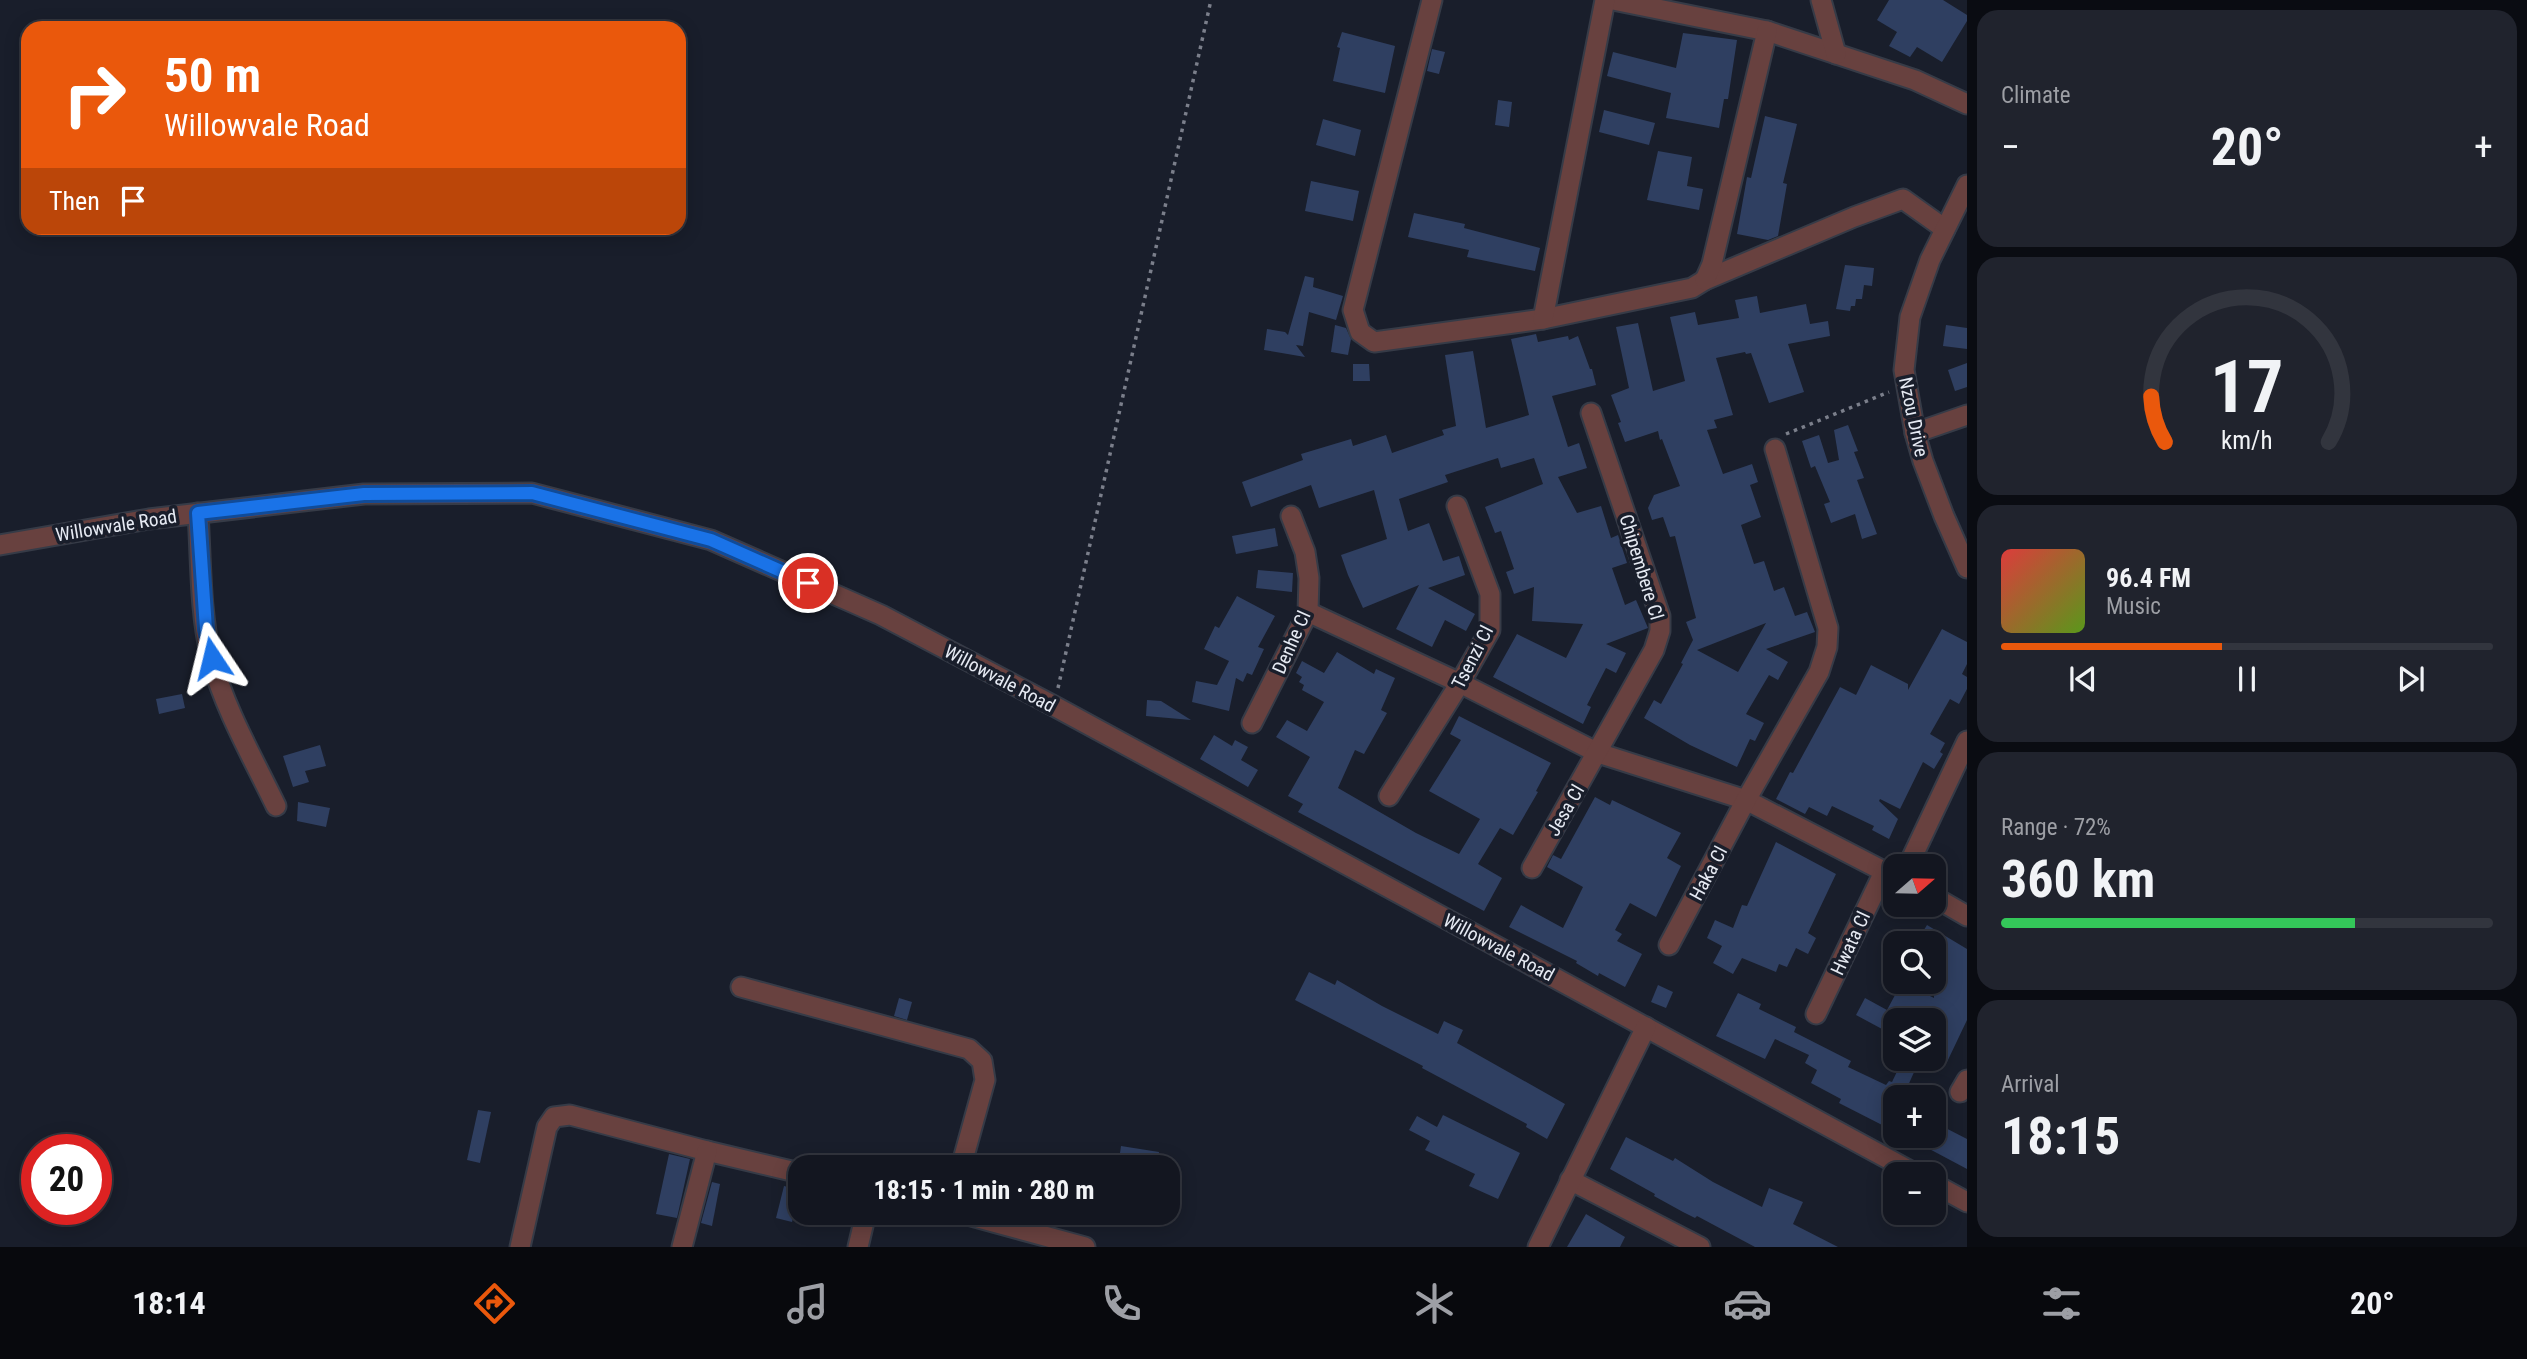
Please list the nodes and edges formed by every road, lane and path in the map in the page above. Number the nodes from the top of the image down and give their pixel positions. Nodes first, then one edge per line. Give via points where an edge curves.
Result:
1 (1211, 0) edge
2 (1432, 0) edge
3 (1605, 0) edge
4 (1613, 0) edge
5 (1821, 0) edge
6 (1767, 31) junction
7 (1836, 54) junction
8 (1967, 104) edge
9 (1967, 185) edge
10 (1945, 229) junction
11 (1705, 280) junction
12 (1543, 319) junction
13 (1907, 384) junction
14 (1591, 413) dead end
15 (1967, 415) edge
16 (1915, 433) junction
17 (1775, 449) joint
18 (1457, 506) dead end
19 (198, 513) junction
20 (1292, 516) dead end
21 (0, 545) edge
22 (1967, 568) edge
23 (1308, 612) junction
24 (1460, 683) junction
25 (1054, 706) junction
26 (1252, 723) dead end
27 (1967, 741) edge
28 (1598, 753) junction
29 (1389, 796) dead end
30 (1746, 800) junction
31 (276, 806) dead end
32 (1914, 854) edge
33 (1532, 868) dead end
34 (1883, 870) edge
35 (1883, 887) edge
36 (1946, 904) edge
37 (1967, 916) edge
38 (1669, 945) dead end
39 (741, 987) dead end
40 (1816, 1014) dead end
41 (1646, 1027) junction
42 (707, 1151) junction
43 (964, 1155) edge
44 (1894, 1162) edge
45 (788, 1170) edge
46 (1570, 1180) junction
47 (1946, 1191) edge
48 (1967, 1202) edge
49 (863, 1225) edge
50 (1001, 1225) edge
51 (1074, 1246) edge
52 (520, 1247) edge
53 (682, 1247) edge
54 (858, 1247) edge
55 (1538, 1247) edge
56 (1700, 1247) edge

1 - 25 path
2 - 12 street via 1353,310 1360,332 1374,342
3 - 12 street
4 - 6 street
5 - 7 street
6 - 7 street
6 - 11 street
7 - 8 street via 1915,80
9 - 10 street, Nzou Drive
10 - 11 street via 1903,199
10 - 13 street, Nzou Drive via 1910,317 1904,369
11 - 12 street via 1692,288
13 - 16 street, Nzou Drive
13 - 17 path via 1787,433
14 - 28 street, Chipembere Cl via 1660,616 1654,650
15 - 16 street
16 - 22 street, Nzou Drive
17 - 30 street, Haka Cl via 1828,628 1827,647 1819,672
18 - 24 street, Tsenzi Cl via 1492,610 1490,630
19 - 21 street, Willowvale Road
19 - 25 street, Willowvale Road via 364,494 532,493 711,540 881,615
19 - 31 street via 212,658 222,691
20 - 23 street, Denhe Cl via 1309,578
23 - 24 street
23 - 26 street, Denhe Cl
24 - 28 street
24 - 29 street, Tsenzi Cl
25 - 41 street, Willowvale Road
27 - 32 street
28 - 30 street
28 - 33 street, Jesa Cl
30 - 34 street
30 - 38 street, Haka Cl
35 - 40 street, Hwata Cl
36 - 37 street
39 - 43 street via 969,1049 982,1060 985,1080
41 - 44 street, Willowvale Road
41 - 46 street
42 - 45 street
42 - 52 street via 570,1115 554,1117 547,1127
42 - 53 street
46 - 55 street
46 - 56 street
47 - 48 street
49 - 54 street
50 - 51 street

